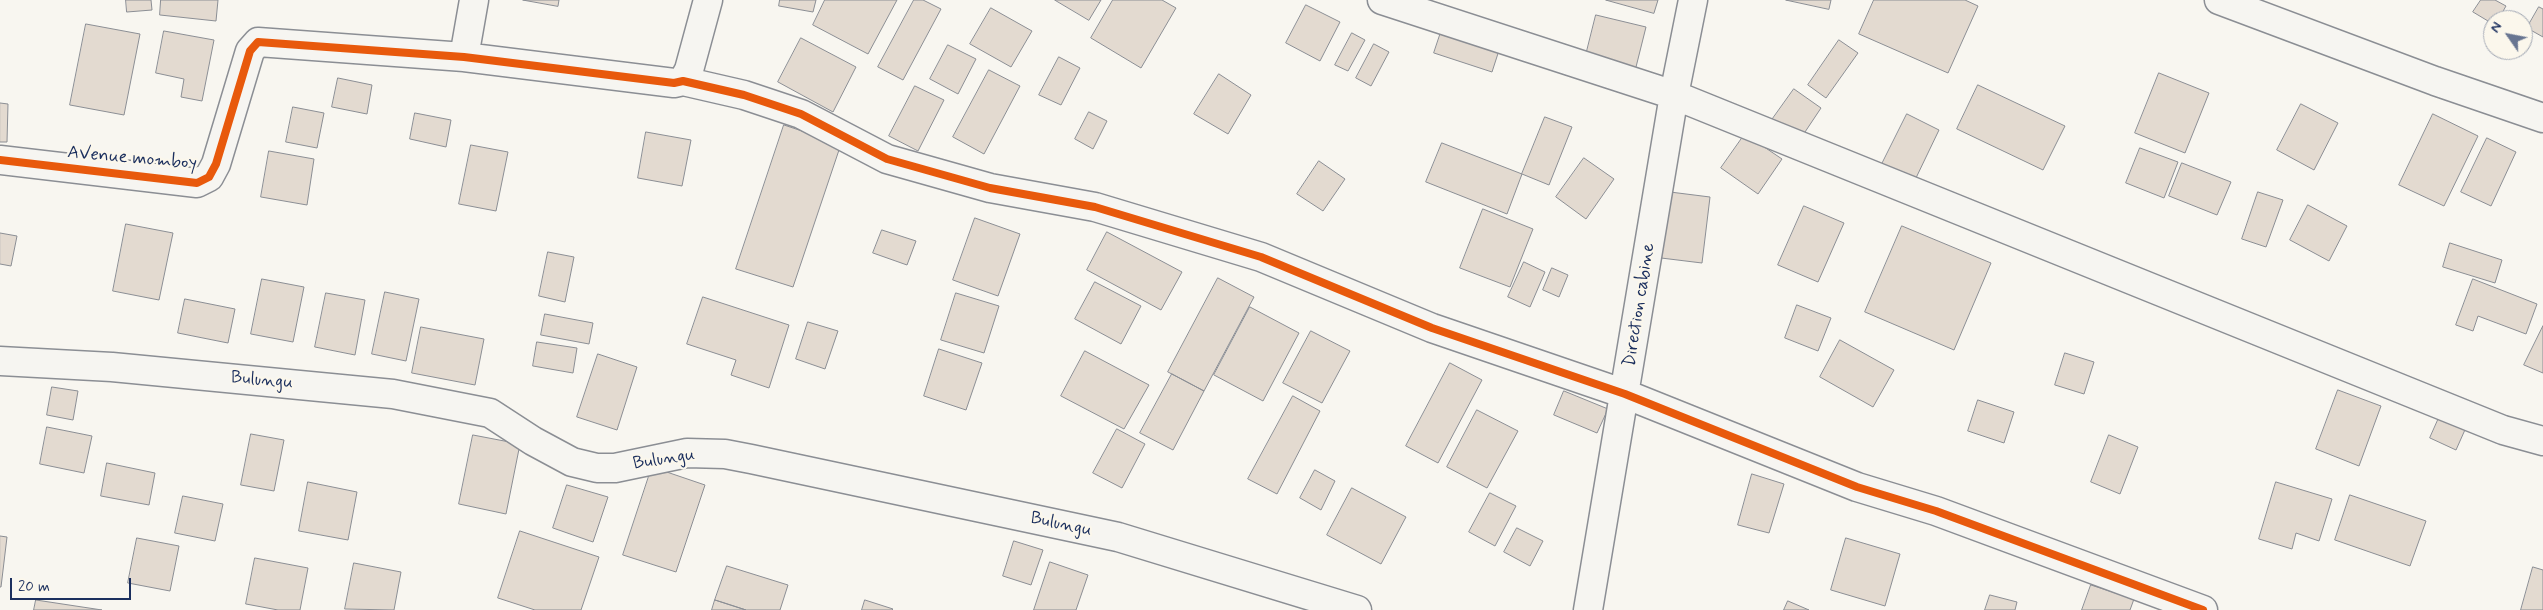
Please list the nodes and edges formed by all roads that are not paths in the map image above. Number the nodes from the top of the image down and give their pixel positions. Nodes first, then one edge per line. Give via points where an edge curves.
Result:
1 (474, 0) edge
2 (708, 0) edge
3 (1382, 0) edge
4 (1693, 0) edge
5 (2220, 0) edge
6 (464, 57) junction
7 (683, 81) junction
8 (1674, 95) junction
9 (2543, 118) edge
10 (0, 160) edge
11 (0, 361) edge
12 (1626, 394) junction
13 (2543, 441) edge
14 (1357, 610) edge
15 (1588, 610) edge
16 (2202, 610) edge

1 - 6 street
2 - 7 street
3 - 8 street
4 - 8 street, Direction cabine
5 - 9 street
6 - 7 street via 674,83
6 - 10 street, AVenue momboy via 258,42 250,51 216,164 209,177 197,183
7 - 12 street via 801,114 887,159 990,188 1095,207 1261,257 1432,328
8 - 12 street, Direction cabine
8 - 13 street via 2503,430
11 - 14 street, Bulungu via 112,367 393,394 490,413 572,462 597,468 615,468 687,453 743,457 1118,538
12 - 15 street, Direction cabine
12 - 16 street via 1857,487 1936,511

